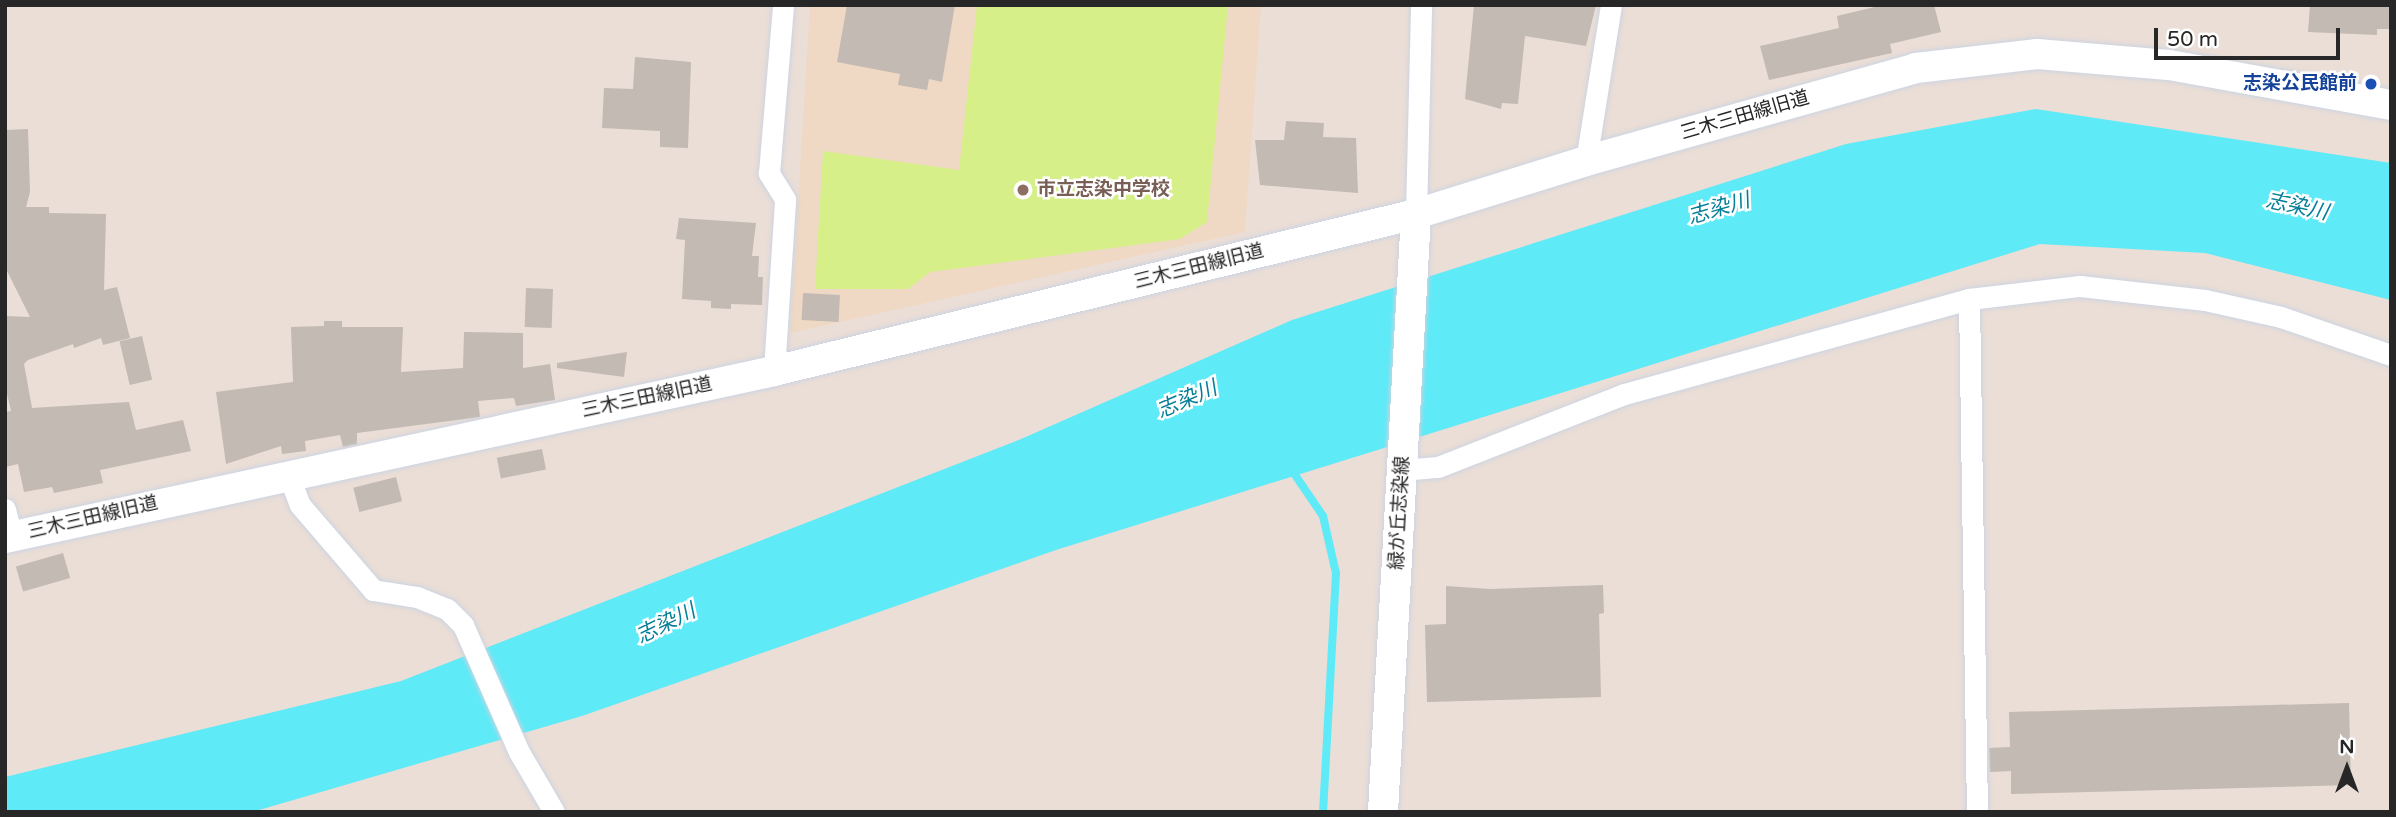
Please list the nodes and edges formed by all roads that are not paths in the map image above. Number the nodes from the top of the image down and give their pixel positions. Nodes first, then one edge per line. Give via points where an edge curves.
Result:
1 (783, 5) edge
2 (1421, 5) edge
3 (1611, 5) edge
4 (2391, 105) edge
5 (1586, 160) junction
6 (1416, 214) junction
7 (1969, 299) junction
8 (2391, 355) edge
9 (774, 371) junction
10 (1402, 470) junction
11 (288, 474) junction
12 (7, 528) edge
13 (554, 812) edge
14 (1383, 812) edge
15 (1977, 812) edge

1 - 9 street via 769,173 785,199
2 - 6 street
3 - 5 street
4 - 5 street, 三木三田線旧道 via 2169,65 2037,54 1916,68
5 - 6 street, 三木三田線旧道
6 - 9 street, 三木三田線旧道
6 - 10 street, 緑が丘志染線
7 - 8 street via 2080,286 2205,300 2281,317
7 - 10 street via 1625,394 1438,467
7 - 15 street
9 - 11 street, 三木三田線旧道
10 - 14 street, 緑が丘志染線
11 - 12 street, 三木三田線旧道
11 - 13 street via 300,505 373,590 417,597 447,608 463,625 519,751

